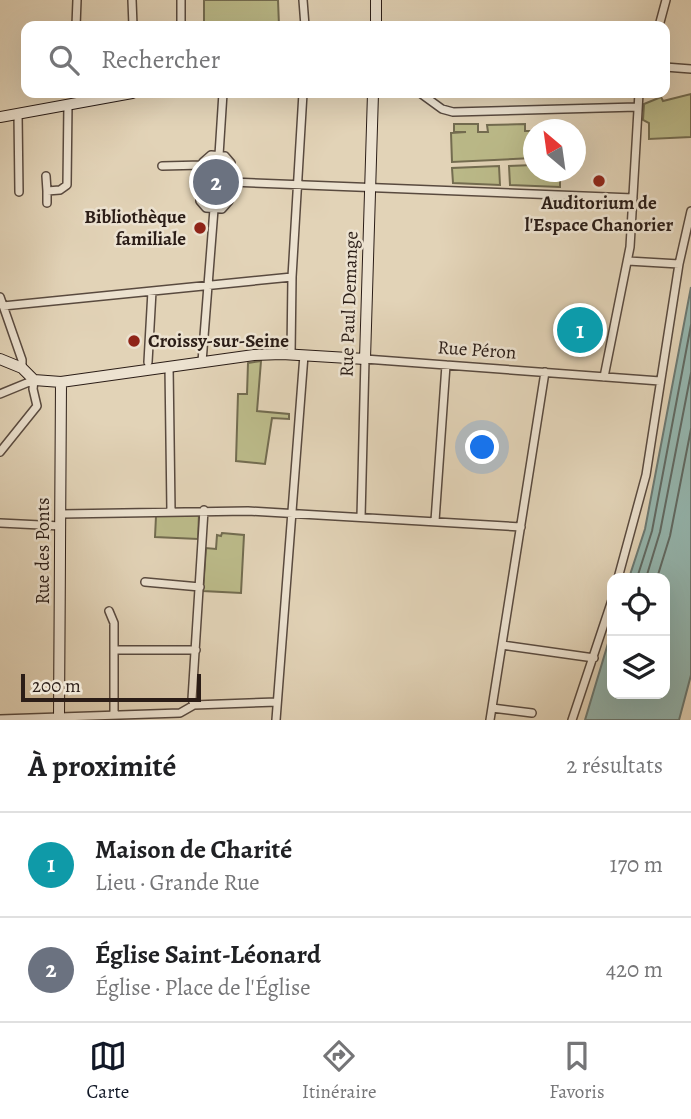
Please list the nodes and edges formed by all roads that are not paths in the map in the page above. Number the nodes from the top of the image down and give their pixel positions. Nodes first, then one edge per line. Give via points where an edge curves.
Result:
1 (77, 0) edge
2 (132, 0) edge
3 (181, 0) edge
4 (303, 0) edge
5 (376, 0) edge
6 (666, 0) edge
7 (76, 21) edge
8 (133, 21) edge
9 (181, 21) edge
10 (305, 21) edge
11 (376, 21) edge
12 (660, 21) edge
13 (670, 67) edge
14 (691, 69) edge
15 (223, 98) edge
16 (303, 98) edge
17 (373, 98) edge
18 (427, 98) edge
19 (638, 98) edge
20 (72, 100) edge
21 (637, 107) junction
22 (18, 114) junction
23 (0, 117) edge
24 (219, 155) junction
25 (160, 166) dead end
26 (202, 166) junction
27 (46, 176) dead end
28 (231, 183) junction
29 (297, 185) junction
30 (370, 188) junction
31 (47, 191) junction
32 (19, 192) dead end
33 (634, 198) junction
34 (47, 203) dead end
35 (214, 209) junction
36 (691, 211) edge
37 (628, 261) junction
38 (678, 264) junction
39 (292, 277) junction
40 (207, 285) junction
41 (152, 290) junction
42 (0, 297) edge
43 (3, 306) junction
44 (292, 354) junction
45 (304, 355) junction
46 (0, 359) edge
47 (365, 359) junction
48 (148, 362) dead end
49 (202, 362) junction
50 (446, 365) junction
51 (169, 366) junction
52 (22, 368) junction
53 (545, 372) junction
54 (604, 377) junction
55 (34, 380) junction
56 (660, 381) junction
57 (61, 382) junction
58 (0, 394) edge
59 (0, 452) edge
60 (204, 510) junction
61 (171, 511) junction
62 (291, 513) junction
63 (61, 514) junction
64 (360, 517) junction
65 (436, 521) junction
66 (0, 523) edge
67 (61, 526) junction
68 (521, 527) junction
69 (619, 573) edge
70 (145, 582) dead end
71 (200, 587) junction
72 (109, 611) dead end
73 (607, 616) edge
74 (502, 645) junction
75 (114, 650) junction
76 (196, 650) junction
77 (594, 658) junction
78 (277, 702) junction
79 (194, 705) junction
80 (492, 708) junction
81 (187, 711) junction
82 (532, 713) dead end
83 (114, 714) junction
84 (59, 718) edge
85 (0, 719) edge
86 (189, 720) edge
87 (276, 720) edge
88 (490, 720) edge
89 (572, 720) edge

1 - 7 street
2 - 8 street
3 - 9 street
4 - 10 street
5 - 11 main road
6 - 12 street
13 - 14 street
15 - 24 street
16 - 29 street
17 - 30 main road, Rue Paul Demange
18 - 21 street via 453,112
19 - 21 street
20 - 22 main road
20 - 31 street via 67,185
21 - 33 street
22 - 23 main road
22 - 32 street
24 - 26 street via 206,157
24 - 28 street via 231,161
25 - 26 street
26 - 35 street via 200,201
27 - 31 street
28 - 29 street
28 - 35 street via 228,205
29 - 30 street
29 - 39 street
30 - 33 street
30 - 47 main road, Rue Paul Demange
31 - 34 street
33 - 37 street
35 - 40 street
36 - 38 street
37 - 38 street
37 - 54 street
38 - 56 street
39 - 40 street
39 - 44 street
40 - 41 street
40 - 49 street
41 - 43 street
41 - 48 street
42 - 43 street
43 - 52 street
44 - 45 main road, Rue Péron
44 - 49 main road, Rue Péron
45 - 47 main road, Rue Péron
45 - 62 street
46 - 52 main road
47 - 50 street, Rue Péron
47 - 64 street, Rue Paul Demange
49 - 51 main road, Rue Péron
50 - 53 street, Rue Péron
50 - 65 street
51 - 57 main road, Rue Péron
51 - 61 street
52 - 55 main road
53 - 54 street, Rue Péron
53 - 68 street
54 - 56 street, Rue Péron
55 - 57 main road, Rue Péron
55 - 58 street
55 - 59 street via 37,406
56 - 69 street via 646,475
57 - 63 main road, Rue des Ponts
60 - 61 street
60 - 62 street
60 - 71 street
61 - 63 street
62 - 64 street
62 - 78 street
63 - 67 main road, Rue des Ponts
64 - 65 street
65 - 68 street
66 - 67 street
67 - 84 main road, Rue des Ponts
68 - 74 street
70 - 71 street
71 - 76 street
72 - 75 street
73 - 77 street
74 - 77 street
74 - 80 street
75 - 76 street
75 - 83 street
76 - 79 street
77 - 89 street
78 - 79 street
78 - 87 street
79 - 81 street
80 - 82 street
80 - 88 street
81 - 83 street
81 - 86 street
83 - 84 street
84 - 85 street

